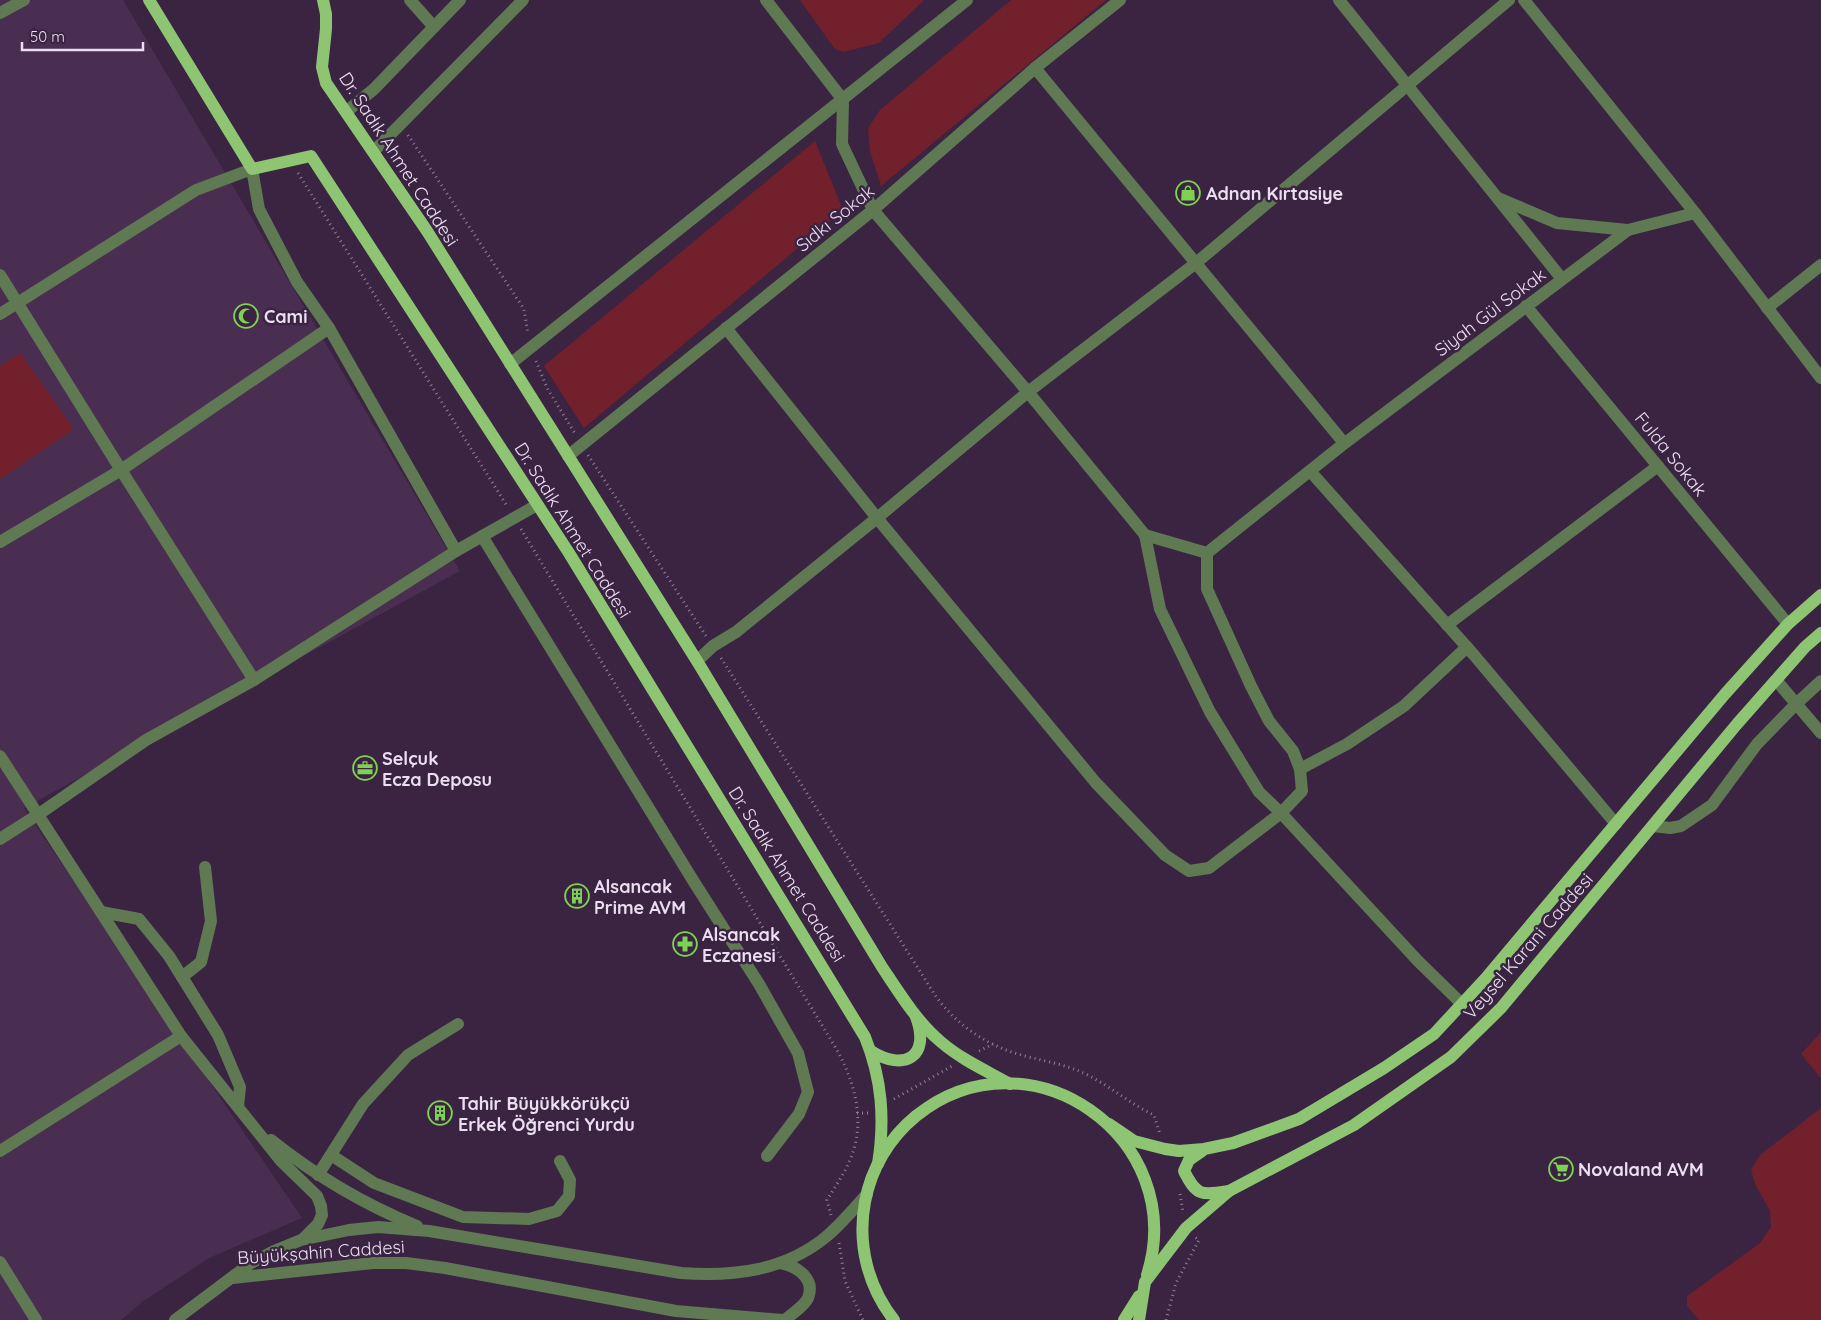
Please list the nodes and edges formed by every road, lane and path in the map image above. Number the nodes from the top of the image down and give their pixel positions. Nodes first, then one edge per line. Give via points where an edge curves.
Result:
1 (24, 0) edge
2 (149, 0) edge
3 (323, 0) edge
4 (410, 0) edge
5 (460, 0) edge
6 (523, 0) edge
7 (766, 0) edge
8 (967, 0) edge
9 (1120, 0) edge
10 (1339, 0) edge
11 (1509, 0) edge
12 (1524, 0) edge
13 (0, 13) edge
14 (434, 27) junction
15 (1035, 68) junction
16 (1408, 86) junction
17 (843, 100) junction
18 (346, 112) junction
19 (405, 130) dead end
20 (374, 151) junction
21 (290, 160) junction
22 (252, 169) junction
23 (1496, 197) junction
24 (873, 210) junction
25 (1694, 213) junction
26 (1628, 230) junction
27 (1196, 263) junction
28 (1821, 265) edge
29 (0, 275) edge
30 (1562, 280) junction
31 (17, 302) junction
32 (1526, 306) junction
33 (1767, 308) junction
34 (0, 314) edge
35 (329, 328) junction
36 (726, 328) junction
37 (531, 348) junction
38 (510, 364) junction
39 (1821, 378) edge
40 (1028, 392) junction
41 (1344, 443) junction
42 (582, 445) junction
43 (568, 456) junction
44 (1658, 466) junction
45 (120, 470) junction
46 (1310, 471) junction
47 (538, 505) junction
48 (514, 518) junction
49 (877, 518) junction
50 (1144, 534) junction
51 (482, 536) junction
52 (0, 542) edge
53 (456, 551) junction
54 (1207, 553) junction
55 (1821, 595) edge
56 (1788, 624) junction
57 (1447, 625) junction
58 (1821, 633) edge
59 (713, 646) junction
60 (1467, 647) junction
61 (697, 661) junction
62 (254, 680) junction
63 (1776, 680) junction
64 (1821, 681) edge
65 (1796, 704) junction
66 (1821, 733) edge
67 (0, 756) edge
68 (1300, 769) junction
69 (1281, 812) junction
70 (39, 814) junction
71 (1616, 824) junction
72 (1652, 826) junction
73 (0, 839) edge
74 (205, 867) dead end
75 (101, 912) junction
76 (182, 977) junction
77 (1462, 1004) junction
78 (916, 1016) junction
79 (458, 1024) dead end
80 (181, 1036) junction
81 (993, 1044) junction
82 (871, 1051) junction
83 (964, 1060) junction
84 (1010, 1084) junction
85 (238, 1106) junction
86 (882, 1106) junction
87 (857, 1113) junction
88 (1154, 1115) dead end
89 (1109, 1124) junction
90 (257, 1130) junction
91 (1204, 1149) junction
92 (0, 1150) edge
93 (331, 1155) junction
94 (766, 1156) dead end
95 (560, 1161) dead end
96 (878, 1164) junction
97 (318, 1175) junction
98 (1230, 1191) junction
99 (866, 1194) junction
100 (835, 1229) junction
101 (429, 1231) junction
102 (301, 1240) junction
103 (1199, 1240) dead end
104 (0, 1262) edge
105 (780, 1263) junction
106 (230, 1278) junction
107 (1145, 1282) junction
108 (36, 1320) edge
109 (175, 1320) edge
110 (784, 1320) edge
111 (863, 1320) edge
112 (894, 1320) edge
113 (1124, 1320) edge
114 (1139, 1320) edge
115 (1166, 1320) edge

1 - 13 street
2 - 22 main road
3 - 18 main road, Dr. Sadık Ahmet Caddesi via 326,29 322,67 326,83
4 - 14 street
5 - 14 street
6 - 20 street
7 - 17 street
8 - 17 street
9 - 15 street, Sıdkı Sokak
10 - 16 street
11 - 16 street
12 - 25 street
14 - 18 street via 374,89
15 - 24 street, Sıdkı Sokak
15 - 27 street
16 - 23 street
16 - 27 street
17 - 24 street via 842,144
17 - 37 street
18 - 20 main road, Dr. Sadık Ahmet Caddesi
19 - 37 path via 524,309
20 - 38 main road, Dr. Sadık Ahmet Caddesi
21 - 22 main road, Dr. Sadık Ahmet Caddesi
21 - 47 main road, Dr. Sadık Ahmet Caddesi via 311,156
21 - 48 path
22 - 31 street via 196,190
22 - 35 street via 259,209 297,282
23 - 26 street via 1557,223
23 - 30 street
24 - 36 street, Sıdkı Sokak
24 - 40 street
25 - 26 street, Siyah Gül Sokak
25 - 33 street
26 - 30 street, Siyah Gül Sokak
27 - 40 street
27 - 41 street
28 - 33 street
29 - 31 street
30 - 32 street, Siyah Gül Sokak
31 - 34 street
31 - 45 street
32 - 41 street, Siyah Gül Sokak
32 - 44 street, Fulda Sokak
33 - 39 street
35 - 45 street
35 - 53 street
36 - 42 street, Sıdkı Sokak
36 - 49 street
37 - 38 street
37 - 42 path via 547,388
38 - 43 main road, Dr. Sadık Ahmet Caddesi
40 - 49 street
40 - 50 street
41 - 46 street, Siyah Gül Sokak
42 - 43 street, Sıdkı Sokak
42 - 59 path
43 - 61 main road, Dr. Sadık Ahmet Caddesi
44 - 56 street, Fulda Sokak
44 - 57 street
45 - 52 street
45 - 62 street
46 - 54 street, Siyah Gül Sokak
46 - 57 street
47 - 48 street
47 - 82 main road, Dr. Sadık Ahmet Caddesi via 849,1009
48 - 51 street
48 - 87 path via 838,1051 851,1081
49 - 59 street via 736,632
49 - 69 street via 1096,783 1165,855 1189,871 1208,868
50 - 54 street
50 - 69 street via 1160,608 1210,712 1259,792
51 - 53 street
51 - 94 street via 798,1052 808,1092 799,1114
53 - 62 street
54 - 68 street via 1207,589 1269,721 1293,751
55 - 56 main road, Veysel Karani Caddesi
56 - 71 main road, Veysel Karani Caddesi via 1724,694
57 - 60 street
58 - 63 main road, Veysel Karani Caddesi
59 - 61 street
59 - 81 path via 935,995 958,1021
60 - 68 street via 1404,706 1347,744
60 - 71 street
61 - 78 main road, Dr. Sadık Ahmet Caddesi via 882,967
62 - 70 street via 146,740
63 - 65 street
63 - 72 main road, Veysel Karani Caddesi
64 - 65 street
65 - 66 street
65 - 72 street via 1757,744 1712,805 1681,826
67 - 70 street
68 - 69 street via 1302,790
69 - 77 street
70 - 73 street
70 - 75 street
71 - 77 main road, Veysel Karani Caddesi
72 - 98 main road, Veysel Karani Caddesi via 1502,1008 1451,1057 1354,1125
74 - 76 street via 211,921 201,962
75 - 76 street via 139,919
75 - 80 street
76 - 85 street via 218,1035 240,1088
77 - 91 main road, Veysel Karani Caddesi via 1434,1034 1299,1119 1232,1143
78 - 82 main road via 921,1040 910,1058 890,1061
78 - 83 main road, Dr. Sadık Ahmet Caddesi
79 - 93 street via 408,1055 363,1104
80 - 85 street
80 - 92 street
81 - 83 path
81 - 88 path via 1013,1053 1082,1072
82 - 86 main road, Dr. Sadık Ahmet Caddesi
83 - 84 main road, Dr. Sadık Ahmet Caddesi
83 - 86 path
84 - 89 main road via 1063,1095 1084,1105
84 - 96 main road via 967,1089 928,1108 896,1136
85 - 90 street
86 - 87 path via 869,1113
86 - 96 main road, Dr. Sadık Ahmet Caddesi
87 - 100 path via 854,1149 827,1200
89 - 91 main road, Veysel Karani Caddesi via 1134,1141 1179,1151
89 - 107 main road via 1136,1158 1151,1198 1155,1226 1153,1255
90 - 97 street
90 - 102 street via 281,1161 317,1196 322,1216 311,1233
91 - 98 main road via 1188,1160 1184,1171 1192,1186 1206,1195
93 - 95 street via 374,1183 464,1217 528,1219 557,1211 569,1196 570,1180
93 - 97 street
96 - 99 main road
97 - 101 street via 364,1202
98 - 107 main road, Veysel Karani Caddesi via 1186,1228
99 - 100 street, Büyükşahin Caddesi
99 - 112 main road via 862,1225 865,1256 874,1286
100 - 105 street, Büyükşahin Caddesi via 802,1254
100 - 111 path via 845,1281
101 - 102 street, Büyükşahin Caddesi via 378,1227
101 - 105 street, Büyükşahin Caddesi via 681,1273 734,1274
102 - 106 street, Büyükşahin Caddesi via 251,1263
103 - 115 path via 1176,1283
104 - 108 street
105 - 110 street via 800,1270 810,1288 808,1299
106 - 109 street
106 - 110 street, Büyükşahin Caddesi via 373,1262 406,1263 676,1311
107 - 113 main road
107 - 114 main road

